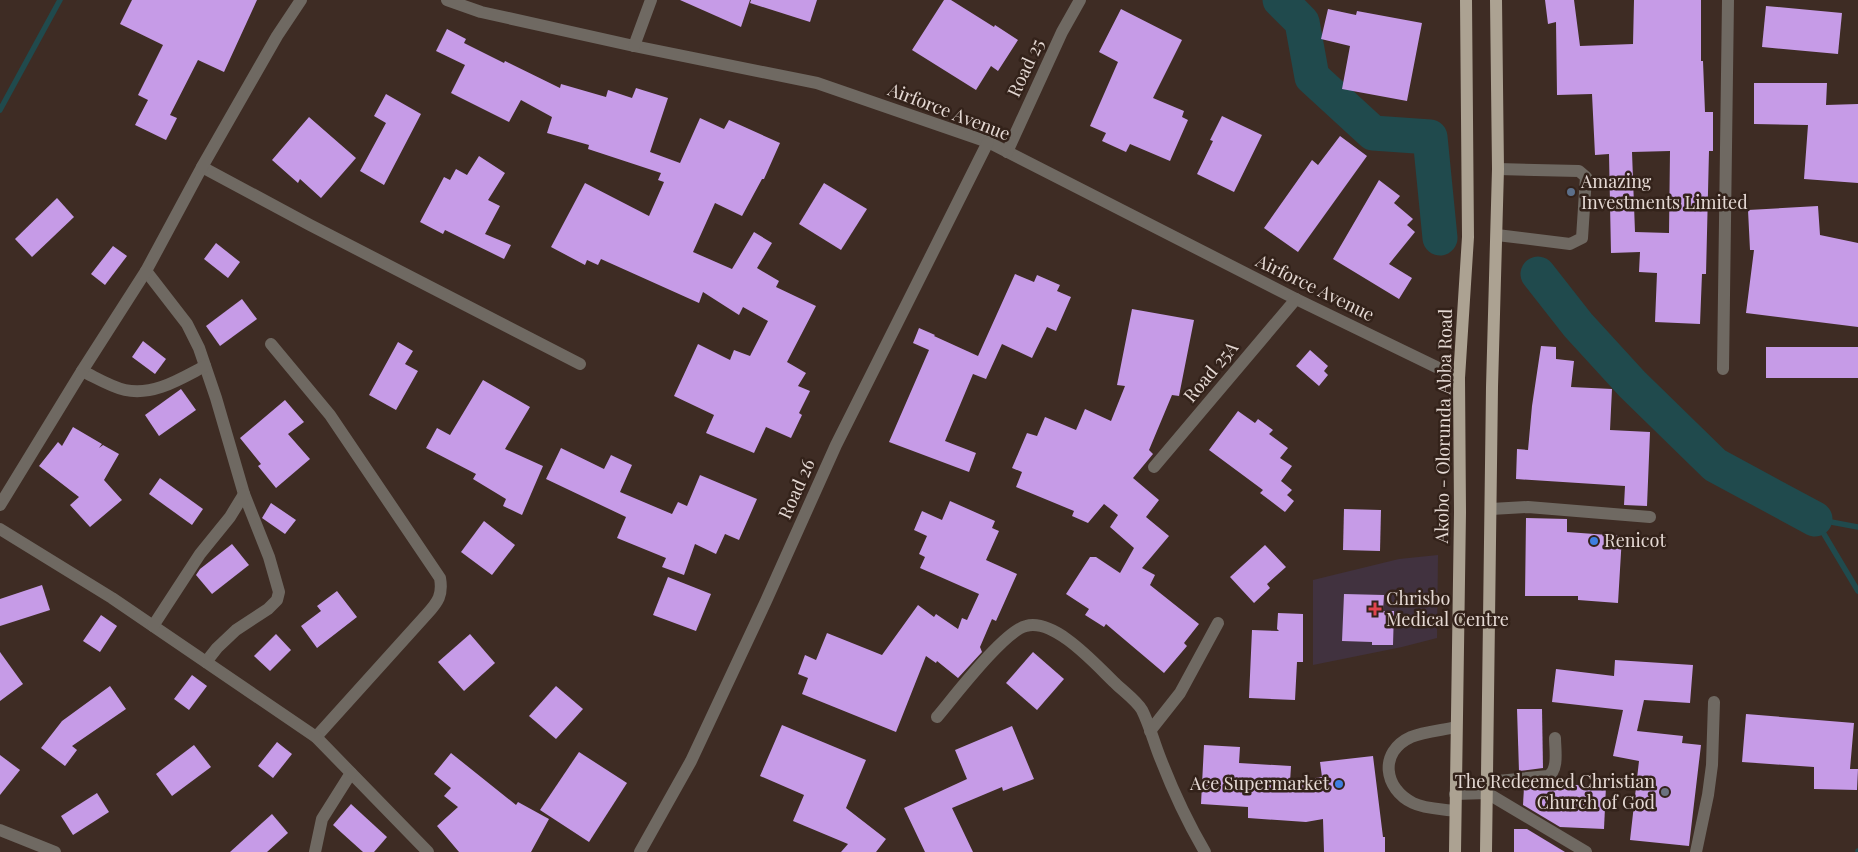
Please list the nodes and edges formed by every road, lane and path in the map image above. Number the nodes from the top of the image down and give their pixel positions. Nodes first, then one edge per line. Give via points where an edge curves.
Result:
1 (301, 0) edge
2 (446, 0) edge
3 (651, 0) edge
4 (1080, 0) edge
5 (1466, 0) edge
6 (1496, 0) edge
7 (1728, 0) edge
8 (634, 46) junction
9 (988, 142) junction
10 (1006, 152) junction
11 (202, 167) junction
12 (1498, 169) junction
13 (1496, 239) junction
14 (146, 270) junction
15 (1296, 299) junction
16 (270, 344) dead end
17 (580, 364) dead end
18 (205, 366) junction
19 (1723, 369) dead end
20 (82, 371) junction
21 (1459, 378) junction
22 (1154, 467) dead end
23 (244, 494) junction
24 (0, 505) edge
25 (1491, 509) junction
26 (1650, 516) dead end
27 (0, 529) edge
28 (1218, 623) dead end
29 (153, 626) junction
30 (206, 662) junction
31 (1714, 702) dead end
32 (937, 717) dead end
33 (1456, 727) junction
34 (1150, 731) junction
35 (316, 737) junction
36 (1555, 738) dead end
37 (351, 773) junction
38 (1487, 788) junction
39 (1455, 794) junction
40 (1455, 811) junction
41 (0, 830) edge
42 (56, 852) edge
43 (315, 852) edge
44 (428, 852) edge
45 (640, 852) edge
46 (1205, 852) edge
47 (1455, 852) edge
48 (1486, 852) edge
49 (1586, 852) edge
50 (1696, 852) edge

1 - 11 street
2 - 8 street, Airforce Avenue via 481,12
3 - 8 street
4 - 10 street, Road 25
5 - 21 main road, Akobo - Olorunda Abba Road via 1468,237
6 - 12 main road
7 - 19 street
8 - 9 street, Airforce Avenue via 817,83
9 - 10 street, Airforce Avenue
9 - 45 street, Road 26 via 836,445 691,761
10 - 15 street, Airforce Avenue
11 - 14 street
11 - 17 street
12 - 13 main road
12 - 13 street via 1579,171 1586,177 1582,238 1570,244
13 - 25 main road
14 - 18 street via 186,324
14 - 20 street
15 - 21 street, Airforce Avenue
15 - 22 street, Road 25A
16 - 35 street via 330,415 440,578 442,589 440,599
18 - 20 street via 148,392 124,390
18 - 23 street
20 - 24 street
21 - 33 main road, Akobo - Olorunda Abba Road
23 - 29 street
23 - 30 street via 279,592 277,600 268,609 236,630
25 - 26 street via 1528,507
25 - 38 main road
27 - 29 street
28 - 34 street via 1180,693
29 - 30 street
30 - 35 street
31 - 50 street via 1712,765
32 - 34 street via 1012,634 1025,626 1037,624 1076,645 1141,708
33 - 39 main road, Akobo - Olorunda Abba Road
33 - 40 street via 1411,738 1390,757 1388,772 1393,786 1415,804
34 - 46 street via 1191,829
35 - 37 street
36 - 38 street via 1553,773
37 - 43 street via 322,819
37 - 44 street
38 - 39 street
38 - 48 main road
38 - 49 street
39 - 40 main road, Akobo - Olorunda Abba Road
40 - 47 main road, Akobo - Olorunda Abba Road
41 - 42 street

